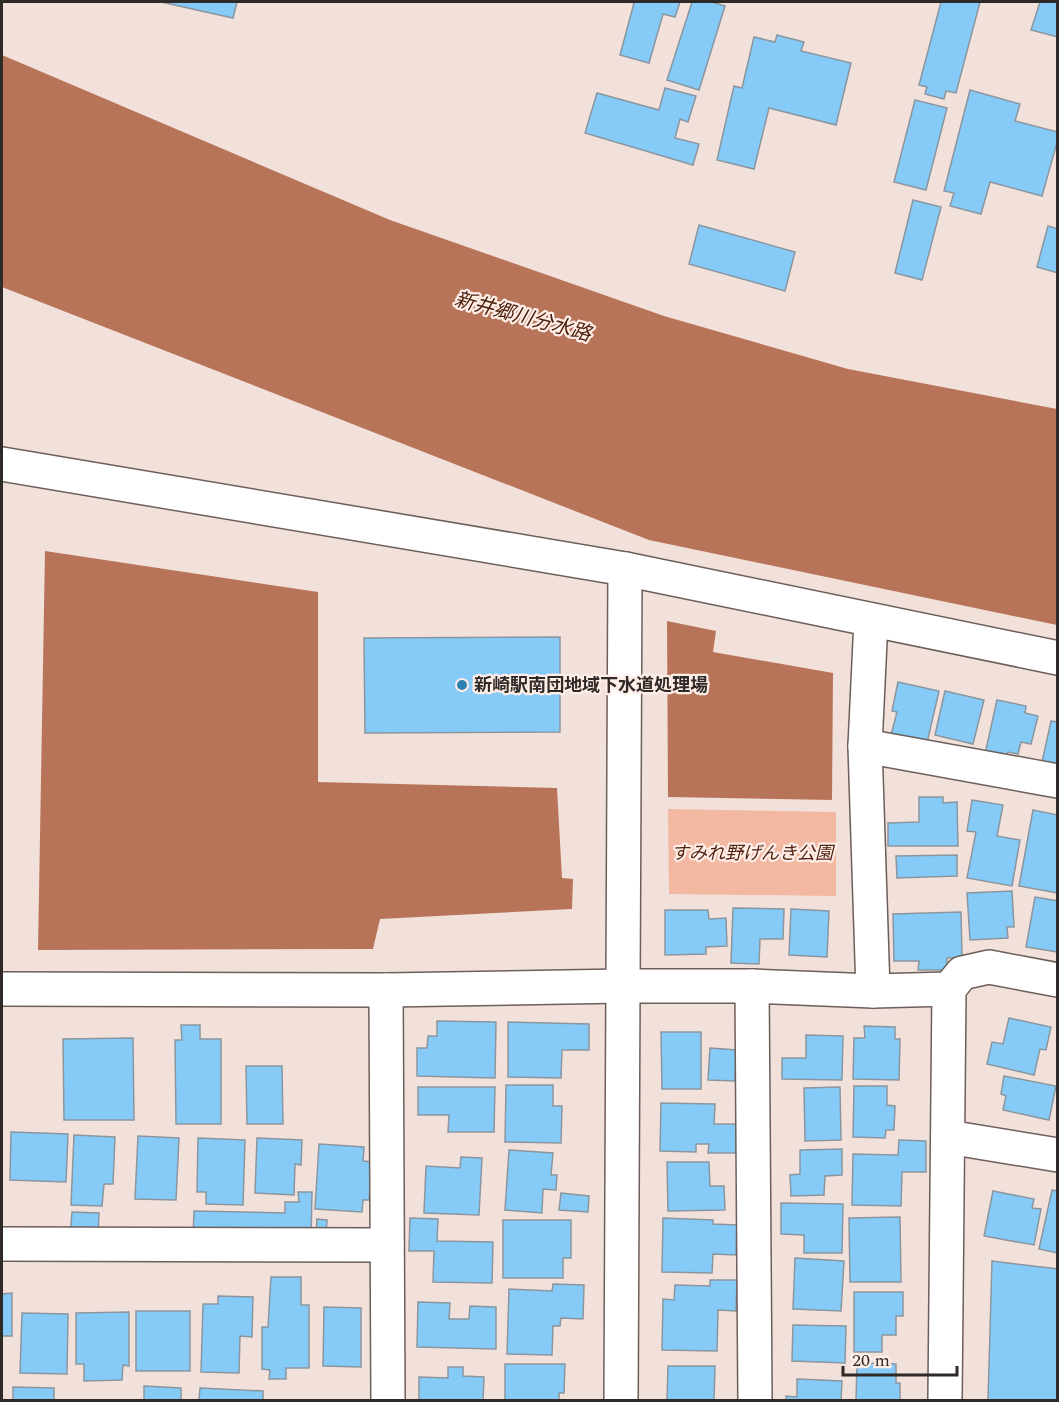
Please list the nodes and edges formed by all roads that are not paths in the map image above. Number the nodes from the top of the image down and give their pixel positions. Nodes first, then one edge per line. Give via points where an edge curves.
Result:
1 (2, 464) edge
2 (625, 569) junction
3 (871, 620) junction
4 (1058, 658) edge
5 (865, 746) junction
6 (1058, 782) edge
7 (1058, 980) edge
8 (622, 986) junction
9 (753, 986) junction
10 (949, 989) junction
11 (2, 990) edge
12 (386, 990) junction
13 (873, 991) junction
14 (948, 1137) junction
15 (1058, 1155) edge
16 (2, 1244) edge
17 (387, 1245) junction
18 (388, 1401) edge
19 (621, 1401) edge
20 (755, 1401) edge
21 (945, 1401) edge

1 - 2 street
2 - 3 street
2 - 8 street
3 - 4 street
3 - 5 street
5 - 6 street
5 - 13 street
7 - 10 street via 989,967 962,973
8 - 9 street
8 - 12 street
8 - 19 street
9 - 13 street
9 - 20 street
10 - 13 street
10 - 14 street
11 - 12 street
12 - 17 street
14 - 15 street
14 - 21 street
16 - 17 street
17 - 18 street

